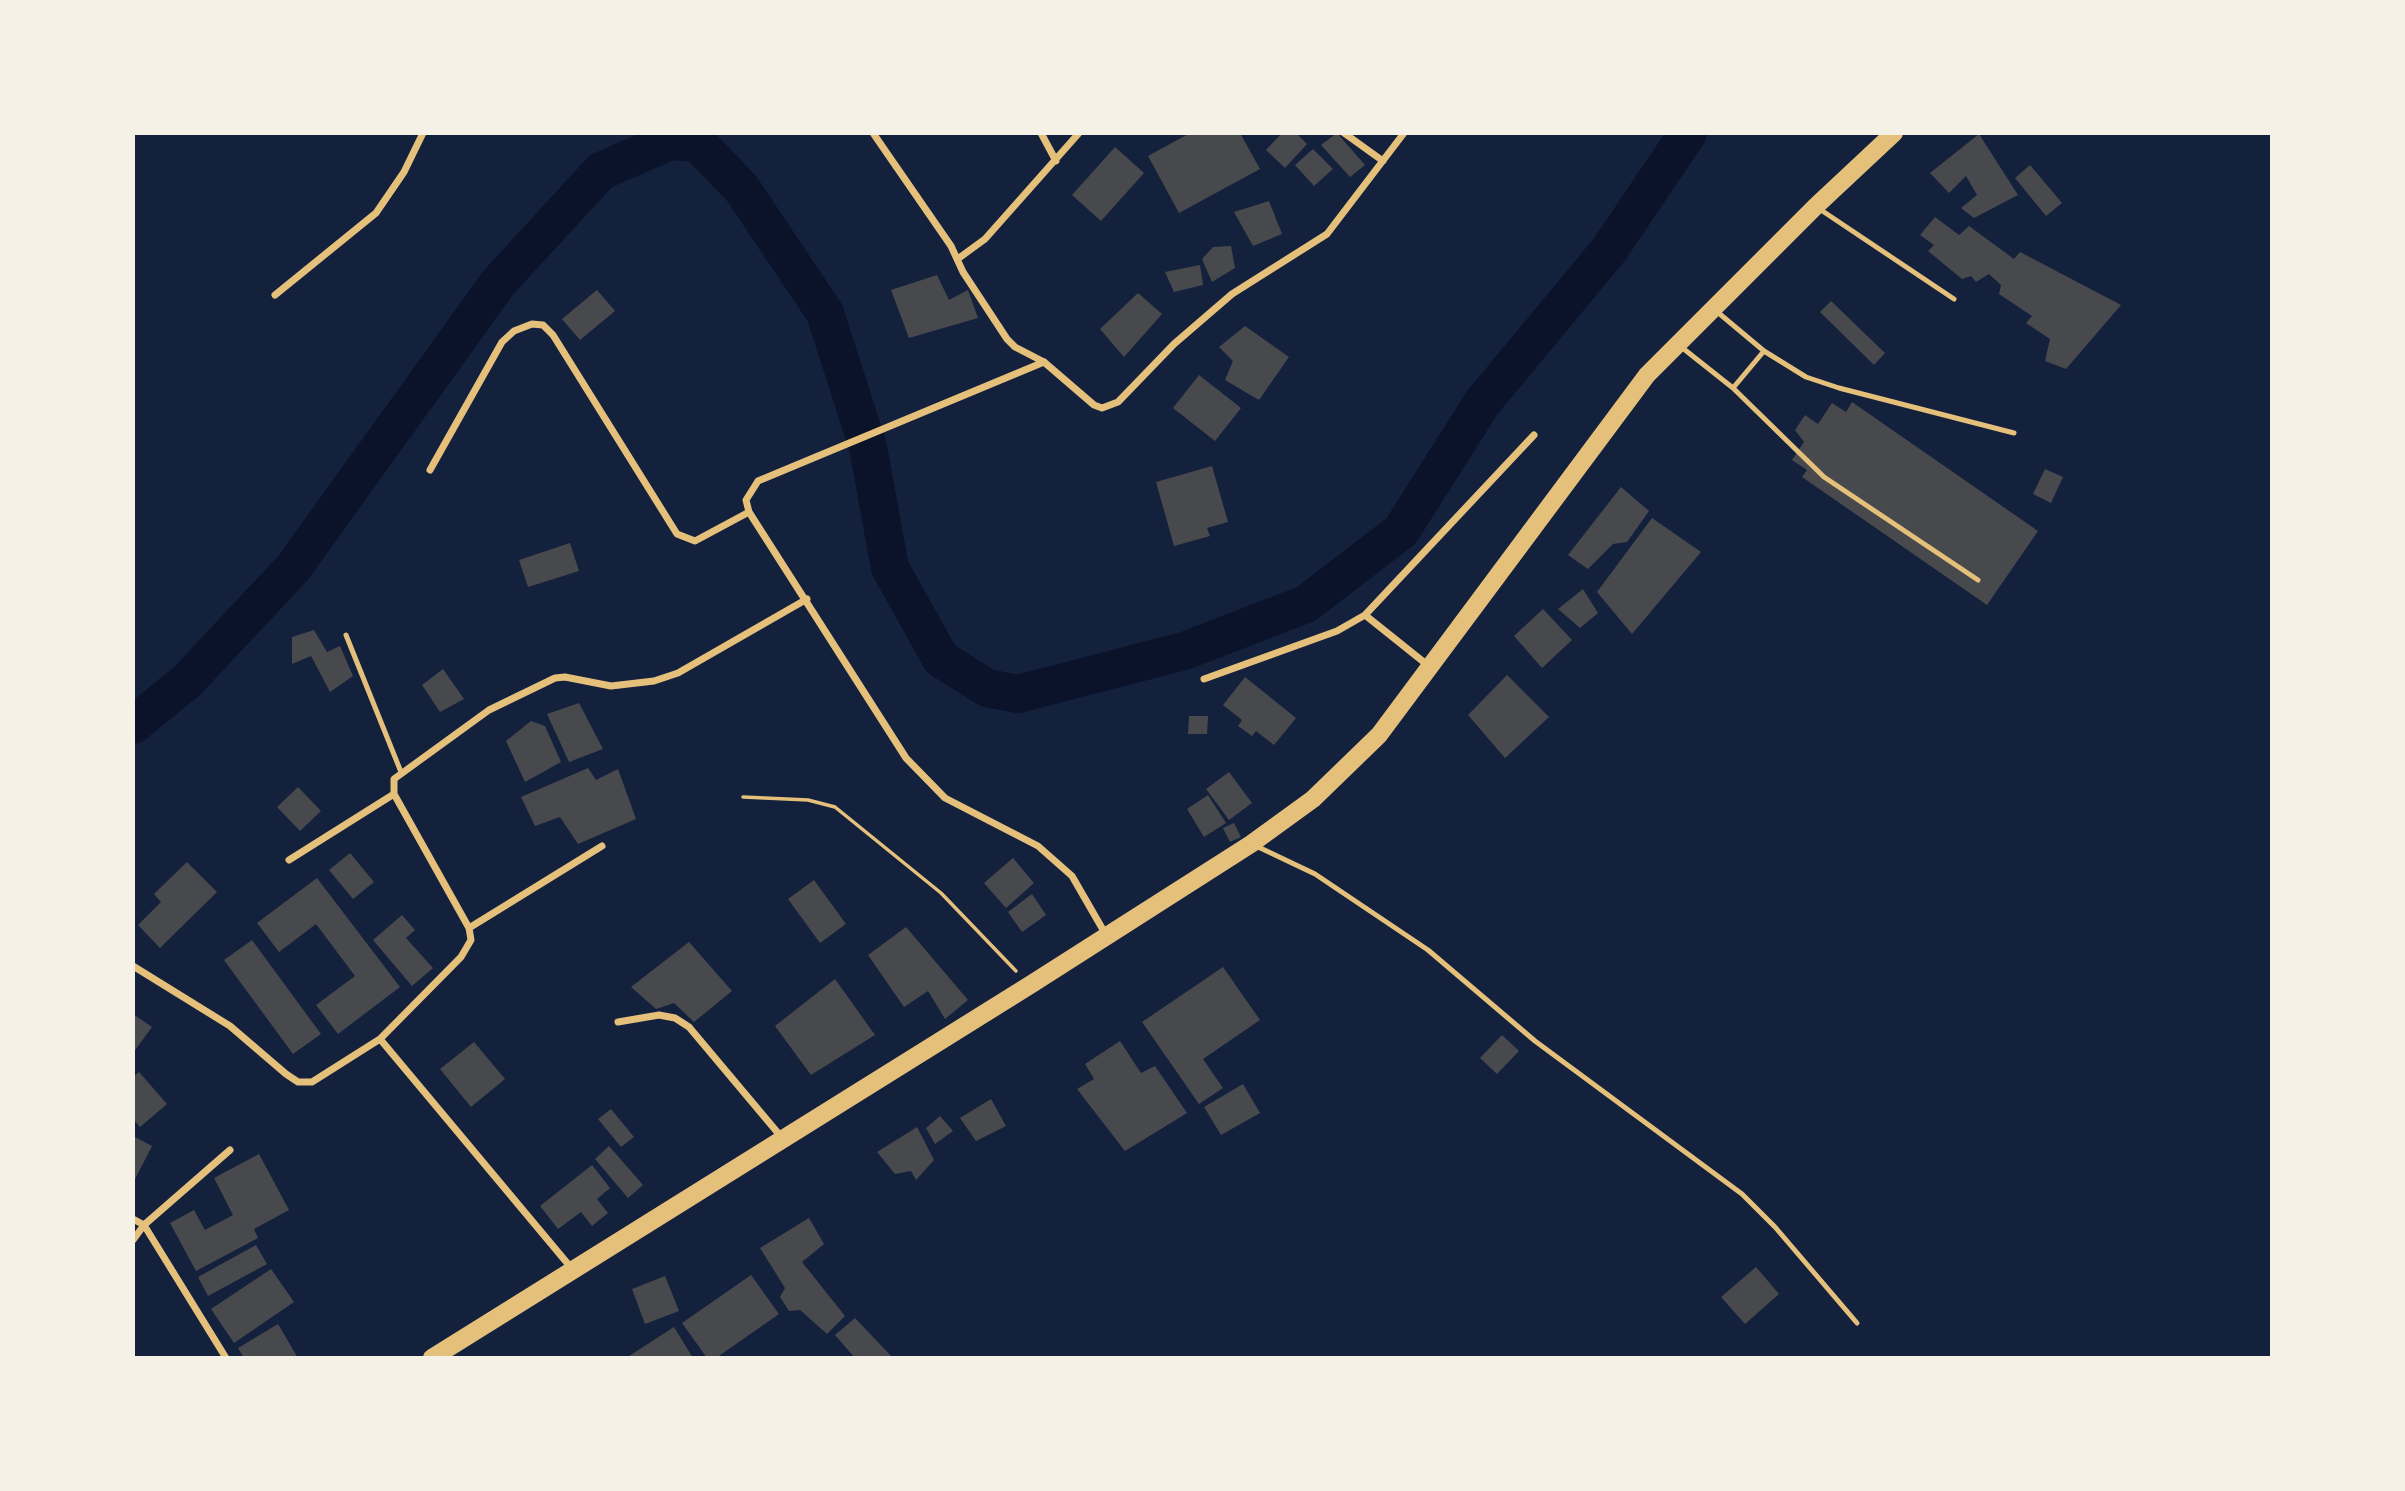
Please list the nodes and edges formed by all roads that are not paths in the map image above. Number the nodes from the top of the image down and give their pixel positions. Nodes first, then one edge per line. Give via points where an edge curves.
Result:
1 (423, 133) edge
2 (873, 133) edge
3 (1041, 133) edge
4 (1079, 133) edge
5 (1344, 133) edge
6 (1404, 133) edge
7 (1894, 133) edge
8 (1056, 160) junction
9 (1383, 161) junction
10 (1816, 206) junction
11 (958, 258) junction
12 (275, 295) dead end
13 (1954, 299) dead end
14 (1713, 308) junction
15 (1677, 344) junction
16 (1764, 351) junction
17 (1044, 362) junction
18 (1733, 388) junction
19 (2014, 433) dead end
20 (1534, 435) dead end
21 (430, 470) dead end
22 (749, 512) junction
23 (1978, 580) dead end
24 (807, 600) junction
25 (1366, 615) junction
26 (346, 635) dead end
27 (1430, 667) junction
28 (1204, 679) dead end
29 (401, 772) junction
30 (394, 794) junction
31 (1251, 844) junction
32 (602, 846) dead end
33 (289, 860) dead end
34 (469, 928) junction
35 (1105, 935) junction
36 (133, 966) edge
37 (618, 1022) dead end
38 (380, 1039) junction
39 (784, 1139) junction
40 (230, 1150) dead end
41 (133, 1219) edge
42 (144, 1225) junction
43 (133, 1240) edge
44 (574, 1271) junction
45 (1857, 1323) dead end
46 (226, 1358) edge
47 (432, 1358) edge

1 - 12 street via 376,213
2 - 11 street
3 - 8 street
4 - 8 street
5 - 9 street
6 - 9 street
7 - 10 highway
8 - 11 street via 985,239
9 - 17 street via 1327,234 1232,293 1109,408 1094,405
10 - 13 lane
10 - 14 highway
11 - 17 street via 1007,339
14 - 15 highway
14 - 16 lane
15 - 18 lane
15 - 27 highway via 1628,400
16 - 18 lane
16 - 19 lane via 1806,377 1839,388
17 - 22 street via 758,481 746,500
18 - 23 lane via 1824,477
20 - 25 street
21 - 22 street via 502,342 513,331 532,324 553,335 677,534 695,541
22 - 24 street
24 - 29 street via 678,673 654,681 611,686 555,678 489,710
24 - 35 street via 906,758 945,798 1038,846 1072,876
25 - 27 street
25 - 28 street via 1337,631
26 - 29 lane
27 - 31 highway via 1379,735 1313,799
29 - 30 street via 394,779
30 - 33 street
30 - 34 street
31 - 35 highway
31 - 45 lane via 1315,874 1428,950 1535,1041 1742,1194
32 - 34 street
34 - 38 street via 468,949
35 - 39 highway
36 - 38 street via 230,1026 298,1082 312,1082
37 - 39 street via 659,1015 689,1027
38 - 44 street
39 - 44 highway
40 - 42 street
41 - 42 street
42 - 43 street
42 - 46 street
44 - 47 highway

